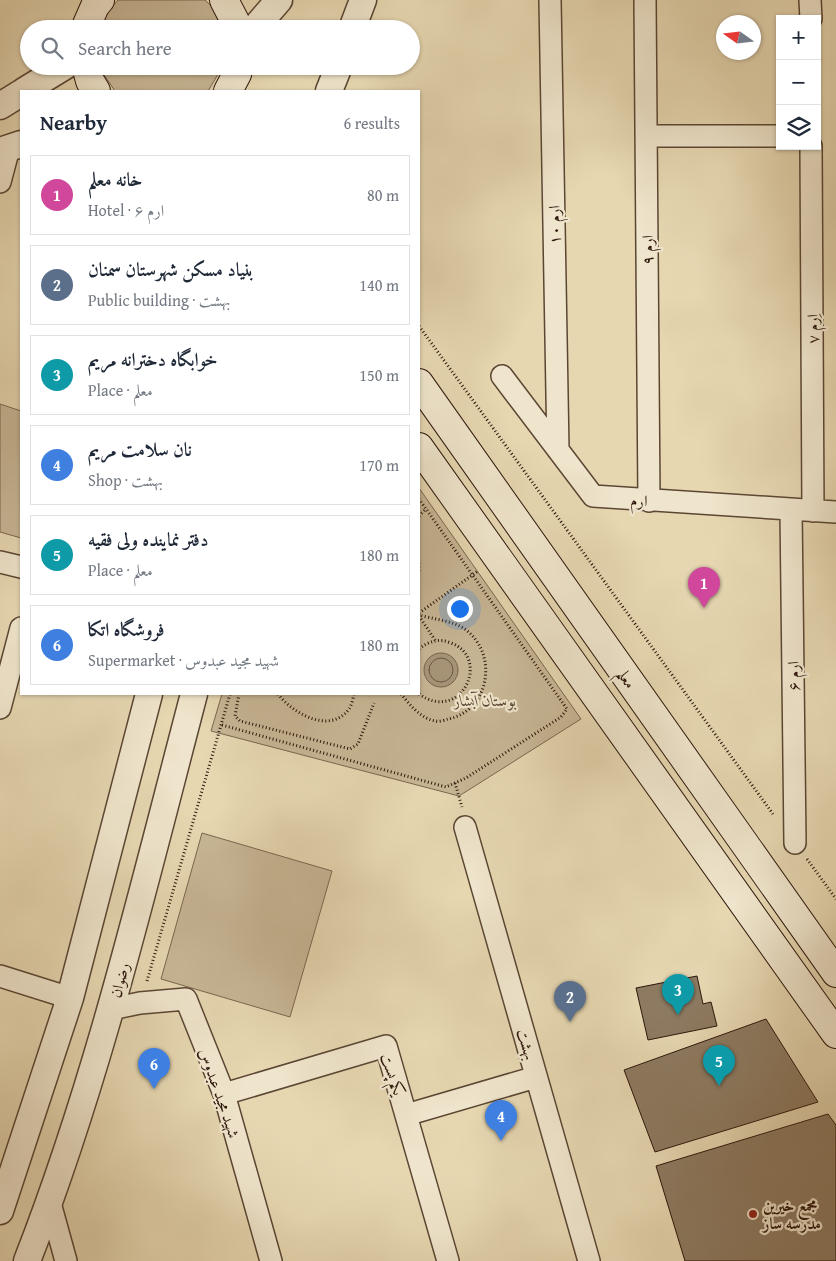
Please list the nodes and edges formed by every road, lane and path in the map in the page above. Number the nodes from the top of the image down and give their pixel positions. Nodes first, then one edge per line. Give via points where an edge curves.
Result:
1 (83, 0) edge
2 (100, 0) edge
3 (224, 0) edge
4 (279, 0) edge
5 (363, 0) edge
6 (550, 0) edge
7 (645, 0) edge
8 (810, 0) edge
9 (810, 15) edge
10 (84, 20) edge
11 (90, 20) edge
12 (234, 20) edge
13 (262, 20) edge
14 (355, 20) edge
15 (50, 75) edge
16 (88, 75) edge
17 (335, 75) edge
18 (26, 90) edge
19 (95, 90) edge
20 (329, 90) edge
21 (20, 94) edge
22 (0, 106) edge
23 (646, 136) junction
24 (776, 136) edge
25 (10, 148) edge
26 (811, 150) edge
27 (0, 182) edge
28 (420, 327) edge
29 (502, 376) dead end
30 (420, 384) edge
31 (420, 448) edge
32 (558, 450) junction
33 (420, 500) edge
34 (649, 501) junction
35 (426, 509) junction
36 (791, 509) junction
37 (813, 511) junction
38 (836, 512) edge
39 (420, 515) edge
40 (496, 556) junction
41 (0, 562) edge
42 (20, 567) edge
43 (472, 575) junction
44 (420, 614) edge
45 (420, 615) edge
46 (420, 617) edge
47 (20, 631) edge
48 (435, 640) junction
49 (420, 648) edge
50 (5, 670) edge
51 (149, 695) edge
52 (194, 695) edge
53 (230, 695) edge
54 (239, 695) edge
55 (279, 695) edge
56 (354, 695) edge
57 (402, 695) edge
58 (420, 695) edge
59 (374, 703) dead end
60 (0, 708) edge
61 (222, 725) junction
62 (466, 827) dead end
63 (795, 844) junction
64 (836, 899) edge
65 (836, 973) edge
66 (0, 976) edge
67 (70, 998) junction
68 (140, 1003) junction
69 (111, 1009) junction
70 (836, 1034) edge
71 (536, 1077) junction
72 (224, 1094) junction
73 (406, 1115) junction
74 (50, 1203) junction
75 (0, 1211) edge
76 (27, 1261) edge
77 (66, 1261) edge
78 (271, 1261) edge
79 (448, 1261) edge
80 (589, 1261) edge

1 - 10 main road
2 - 11 main road
3 - 12 main road
4 - 13 street
5 - 14 street
6 - 32 street, ارم ۱۰
7 - 23 street, ارم ۹
8 - 9 street
15 - 18 street
16 - 19 main road
17 - 20 street
21 - 22 street
23 - 24 street
23 - 34 street, ارم ۹
25 - 27 street
26 - 37 street, اِرم ۷
28 - 63 path
29 - 32 street, ارم
30 - 65 main road, معلم
31 - 40 main road
32 - 34 street, ارم via 593,496
33 - 35 path
34 - 36 street, ارم
35 - 39 path
35 - 43 path
36 - 37 street, ارم
36 - 63 street, ارم ۶
37 - 38 street, ارم
40 - 43 path
40 - 70 main road
41 - 42 street
43 - 44 path
43 - 61 path via 567,709 561,717 466,778 446,787
45 - 57 path via 464,628 479,642 487,660 485,682 474,704 461,717 436,721 414,711
46 - 48 path
47 - 50 street
48 - 49 path
48 - 58 path via 454,643 461,649 468,658 470,678 458,696 449,701 433,701
50 - 60 street
51 - 67 street
52 - 69 street, رضوان
53 - 61 path
54 - 59 path via 235,716 240,721 350,749 358,744
55 - 56 path via 305,717 325,721 338,718 349,709
61 - 68 path
62 - 71 street, بهشت
63 - 64 path
66 - 67 street
67 - 75 street
68 - 69 street, شهید مجید عبدوس
68 - 72 street, شهید مجید عبدوس via 186,999
69 - 74 street, رضوان
71 - 73 street
71 - 80 street, بهشت
72 - 73 street, یکم پست via 386,1046
72 - 78 street, شهید مجید عبدوس
73 - 79 street, یکم پست
74 - 76 street, رضوان
74 - 77 street

